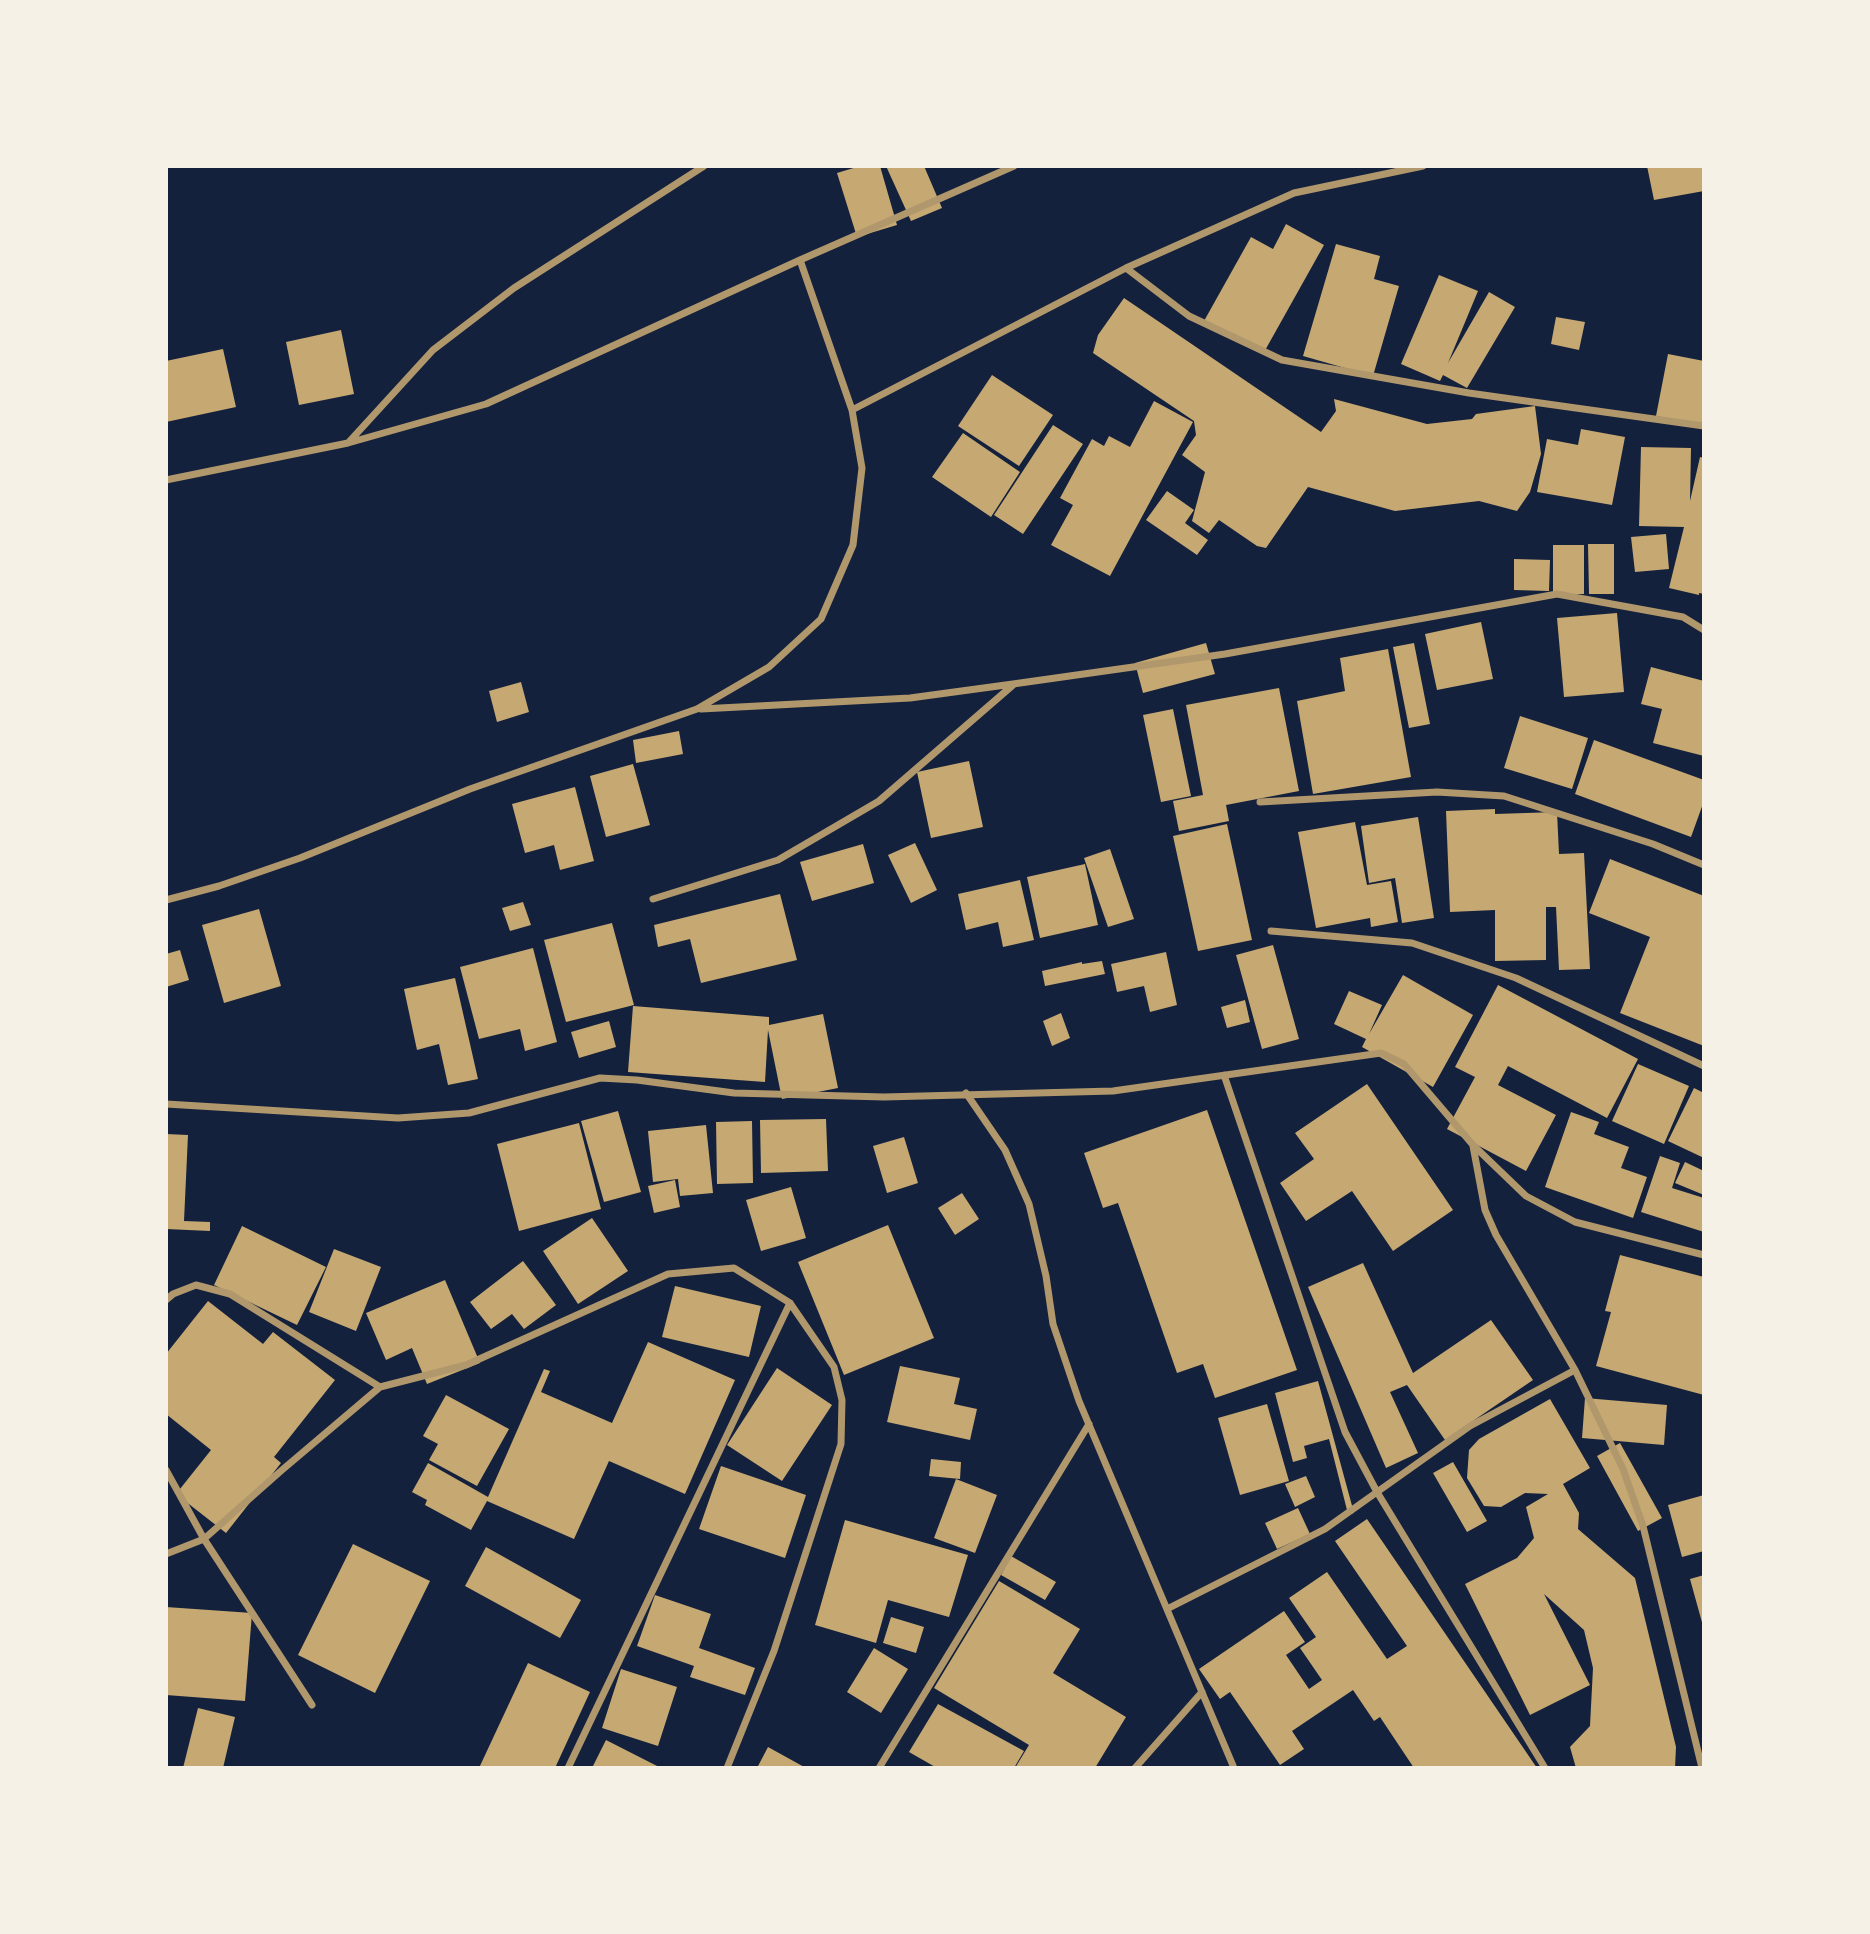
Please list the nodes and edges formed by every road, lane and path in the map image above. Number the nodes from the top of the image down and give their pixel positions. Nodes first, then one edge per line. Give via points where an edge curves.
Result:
1 (704, 166) edge
2 (1014, 166) edge
3 (1423, 166) edge
4 (800, 260) junction
5 (1126, 268) junction
6 (852, 410) junction
7 (1704, 426) edge
8 (348, 443) junction
9 (166, 480) edge
10 (1704, 630) edge
11 (1013, 684) junction
12 (696, 709) junction
13 (1260, 802) dead end
14 (1704, 865) edge
15 (653, 899) dead end
16 (166, 900) edge
17 (1271, 931) dead end
18 (1704, 1066) edge
19 (1224, 1075) junction
20 (966, 1093) junction
21 (166, 1104) edge
22 (1473, 1145) junction
23 (1704, 1255) edge
24 (166, 1300) edge
25 (790, 1303) junction
26 (1575, 1370) junction
27 (380, 1387) junction
28 (1089, 1424) junction
29 (166, 1470) edge
30 (1377, 1492) junction
31 (204, 1539) junction
32 (166, 1554) edge
33 (1167, 1609) junction
34 (1202, 1692) junction
35 (312, 1705) dead end
36 (568, 1768) edge
37 (727, 1768) edge
38 (879, 1768) edge
39 (1135, 1768) edge
40 (1234, 1768) edge
41 (1545, 1768) edge
42 (1702, 1768) edge

1 - 8 street via 513,288 433,350
2 - 4 street
3 - 5 street via 1294,193
4 - 6 street
4 - 8 street via 486,404
5 - 6 street
5 - 7 street via 1189,316 1282,360 1469,393
6 - 12 street via 862,468 853,545 821,619 769,667
8 - 9 street
10 - 11 street via 1683,617 1557,594 1226,653
11 - 12 street via 910,698
11 - 15 street via 879,801 778,860
12 - 16 street via 470,789 300,858
13 - 14 street via 1437,792 1504,796
17 - 18 street via 1412,943 1516,978
19 - 20 street via 1113,1091
19 - 22 street via 1381,1053 1404,1064
19 - 30 street via 1345,1433
20 - 21 street via 884,1097 734,1093 600,1078 469,1113 398,1118
20 - 28 street via 1005,1150 1029,1204 1053,1324
22 - 23 street via 1526,1196 1575,1222
22 - 26 street via 1485,1210 1496,1235
24 - 27 street via 195,1286 230,1294
25 - 27 street via 734,1268 668,1274 466,1365
25 - 36 street
25 - 37 street via 834,1367 842,1400 841,1444 774,1650
26 - 30 street via 1470,1426
26 - 42 street via 1623,1469 1643,1525
27 - 31 street
28 - 33 street
28 - 38 street
29 - 31 street
30 - 33 street via 1325,1529
30 - 41 street
31 - 32 street
31 - 35 street
33 - 34 street
34 - 39 street
34 - 40 street

